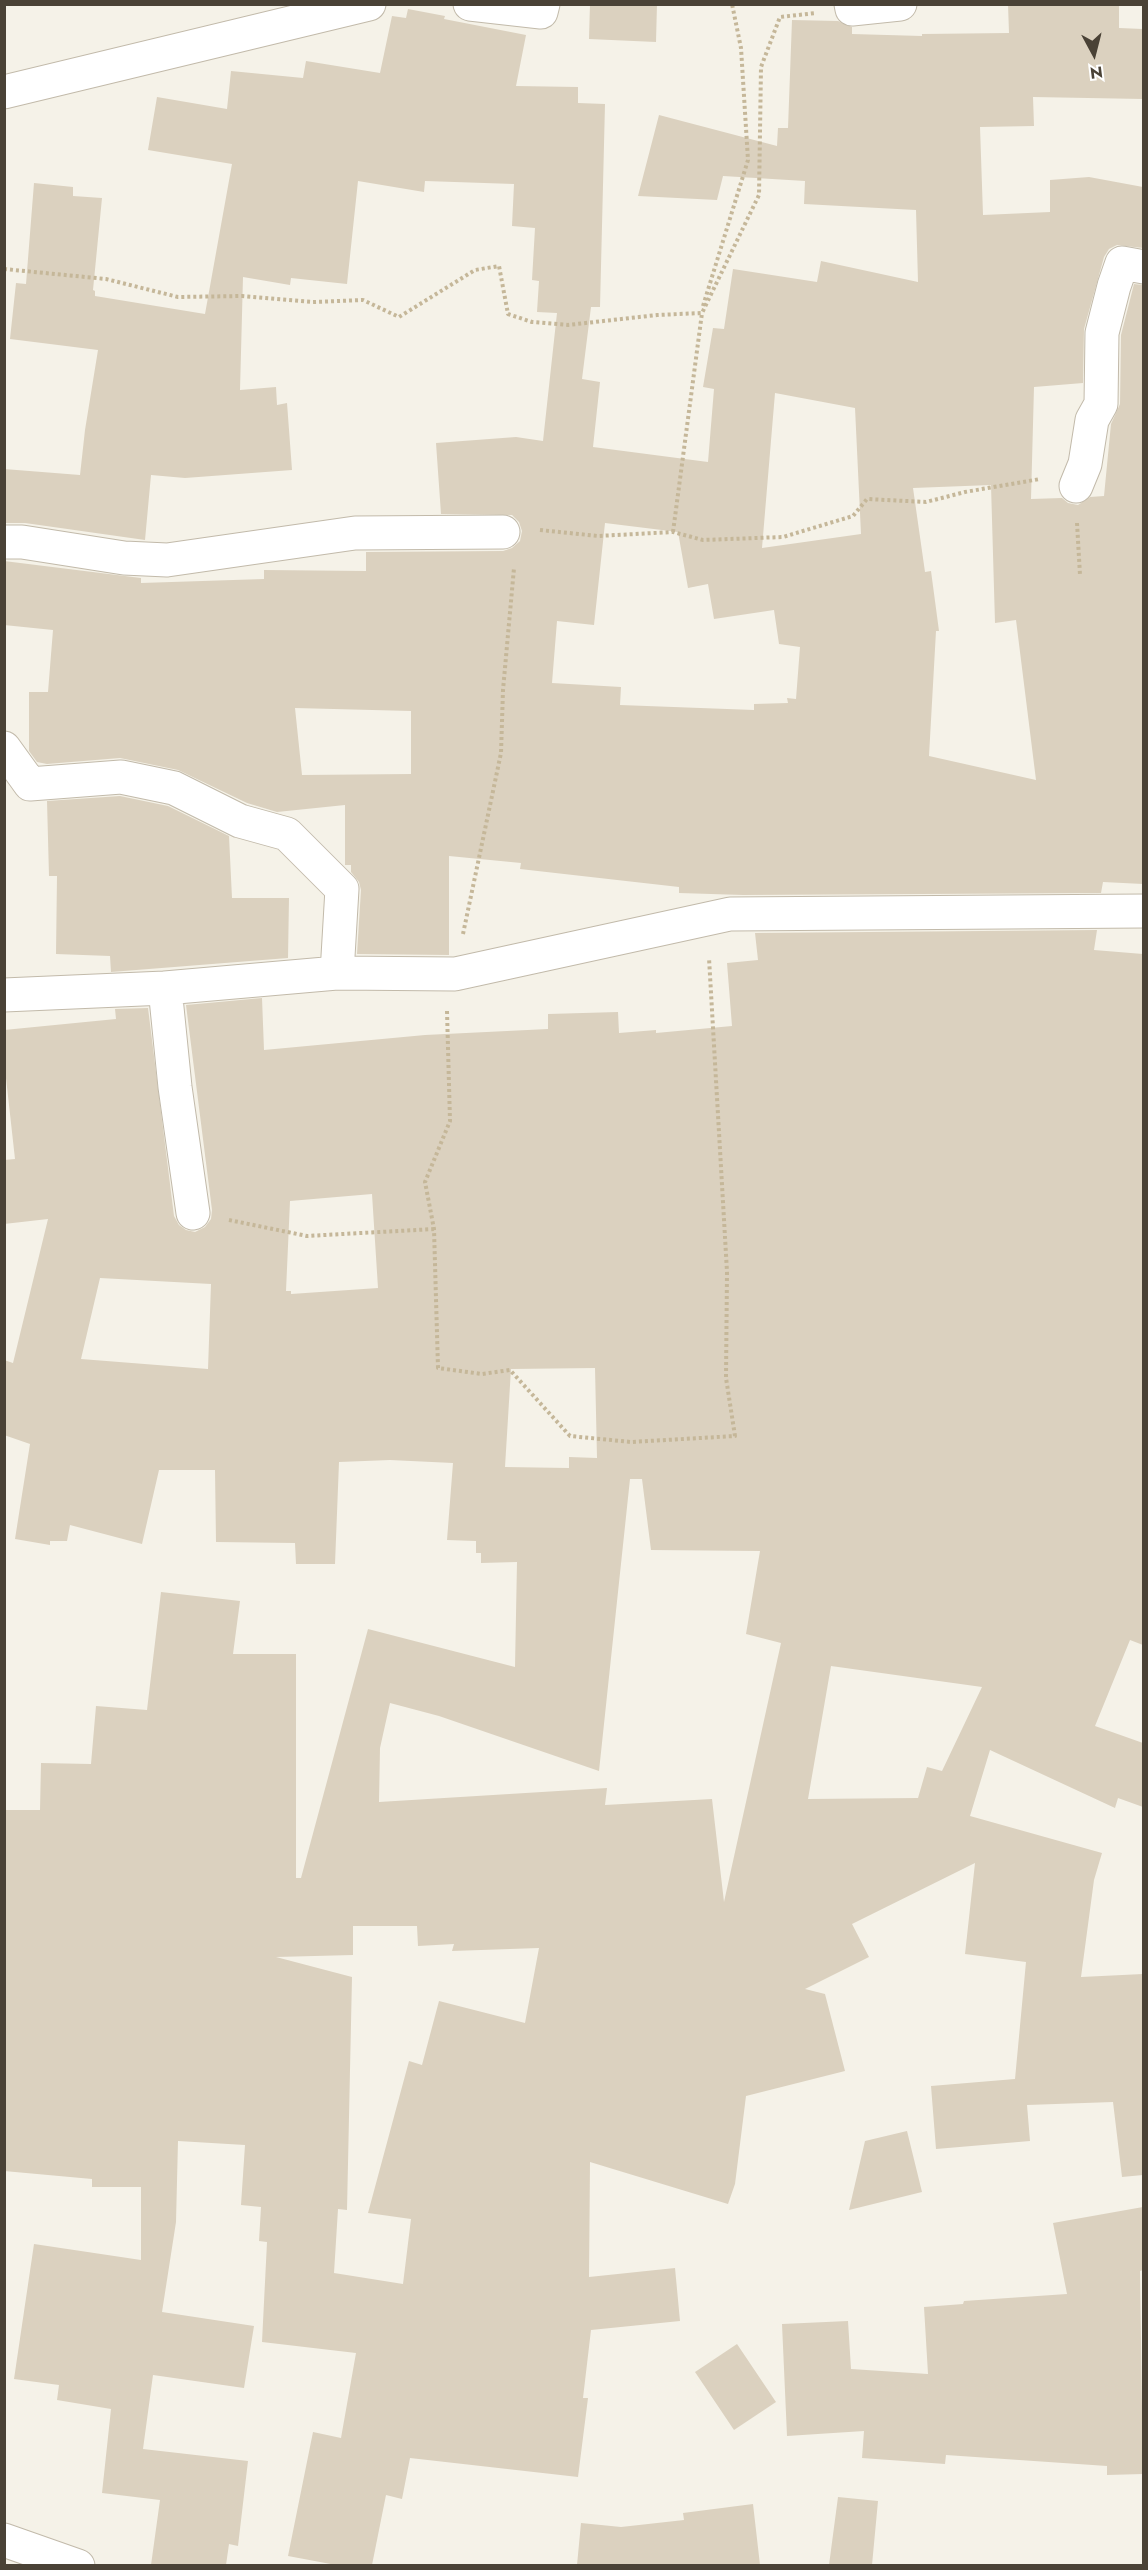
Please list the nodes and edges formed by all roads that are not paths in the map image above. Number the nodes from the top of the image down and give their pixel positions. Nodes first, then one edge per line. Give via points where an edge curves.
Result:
1 (369, 4) edge
2 (470, 4) edge
3 (543, 4) edge
4 (900, 4) edge
5 (852, 7) edge
6 (4, 92) edge
7 (1143, 267) edge
8 (1076, 486) road end
9 (503, 532) road end
10 (4, 542) edge
11 (4, 748) edge
12 (1143, 911) edge
13 (337, 973) junction
14 (165, 988) junction
15 (4, 995) edge
16 (193, 1213) road end
17 (4, 2540) edge
18 (78, 2565) edge

1 - 6 street
2 - 3 street via 541,12
4 - 5 street
7 - 8 street via 1122,263 1114,286 1102,333 1101,404 1092,420 1085,464
9 - 10 street via 355,533 167,560
11 - 13 street via 30,784 121,777 174,788 240,821 287,834 342,889
12 - 13 street via 730,914 455,974
13 - 14 street
14 - 15 street
14 - 16 street
17 - 18 street

